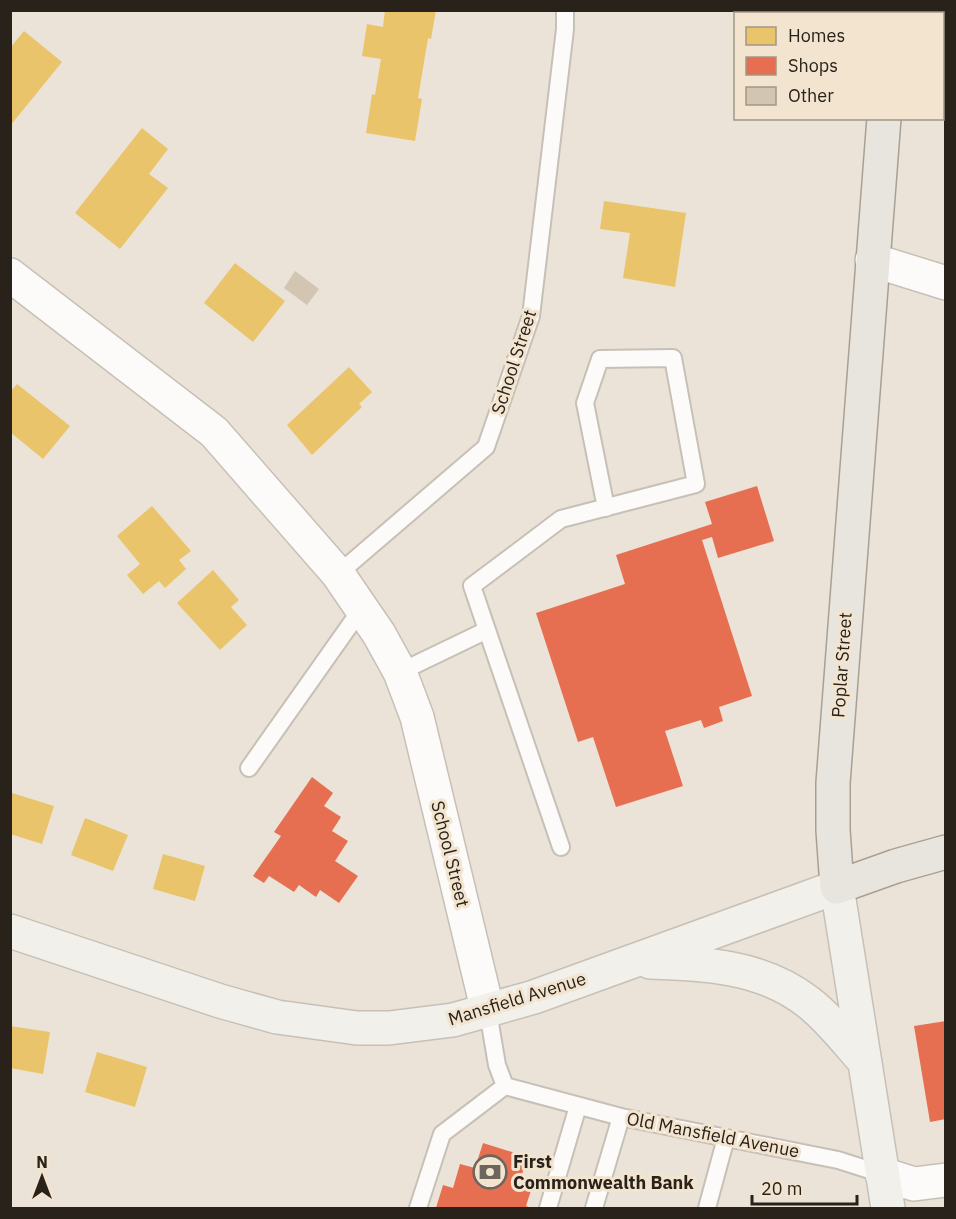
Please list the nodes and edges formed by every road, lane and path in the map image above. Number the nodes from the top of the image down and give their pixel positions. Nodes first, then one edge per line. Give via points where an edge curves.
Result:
1 (565, 10) edge
2 (884, 120) edge
3 (872, 260) junction
4 (10, 275) edge
5 (945, 283) edge
6 (606, 508) junction
7 (338, 574) junction
8 (362, 608) junction
9 (485, 631) junction
10 (400, 672) junction
11 (249, 768) dead end
12 (561, 847) dead end
13 (945, 852) edge
14 (837, 888) junction
15 (10, 931) edge
16 (633, 961) junction
17 (488, 1012) junction
18 (865, 1062) junction
19 (505, 1086) junction
20 (579, 1106) junction
21 (621, 1117) junction
22 (726, 1138) junction
23 (882, 1174) junction
24 (945, 1180) edge
25 (418, 1209) edge
26 (548, 1209) edge
27 (594, 1209) edge
28 (707, 1209) edge
29 (888, 1209) edge

1 - 7 lane, School Street via 531,316 486,447
2 - 3 main road, Poplar Street
3 - 5 street
3 - 14 main road, Poplar Street via 833,783
4 - 7 street, School Street via 214,432
6 - 6 lane via 696,484 673,358 600,358 585,403
6 - 9 lane via 561,519 472,586
7 - 8 street, School Street
8 - 10 street, School Street
8 - 11 lane
9 - 10 lane
9 - 12 lane
10 - 17 street, School Street via 417,717
13 - 14 main road, Mansfield Avenue
14 - 16 main road, Mansfield Avenue
14 - 18 main road, Poplar Street
15 - 17 main road, Mansfield Avenue via 220,1001 310,1023 389,1029
16 - 17 main road, Mansfield Avenue
16 - 18 main road via 724,966 776,982 809,1002
17 - 19 lane via 497,1065
18 - 23 main road, Poplar Street
19 - 20 lane, Old Mansfield Avenue
19 - 25 lane via 442,1134
20 - 21 lane, Old Mansfield Avenue
20 - 26 lane
21 - 22 lane, Old Mansfield Avenue
21 - 27 lane
22 - 23 lane, Old Mansfield Avenue via 838,1160
22 - 28 lane
23 - 24 street via 914,1184
23 - 29 main road, Poplar Street

